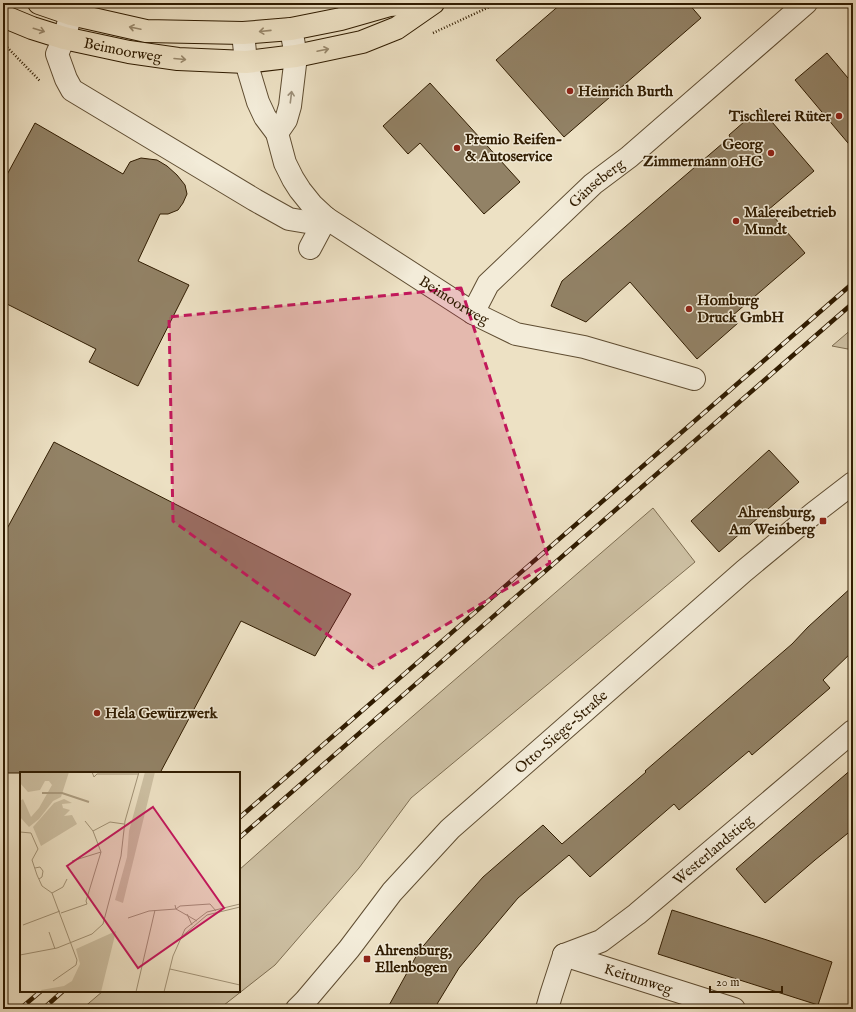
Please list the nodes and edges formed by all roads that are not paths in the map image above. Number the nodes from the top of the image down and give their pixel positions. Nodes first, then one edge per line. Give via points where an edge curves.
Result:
1 (39, 3) edge
2 (413, 3) edge
3 (433, 3) edge
4 (806, 3) edge
5 (71, 14) junction
6 (3, 16) edge
7 (291, 29) junction
8 (243, 33) junction
9 (64, 38) junction
10 (296, 56) junction
11 (246, 62) junction
12 (277, 132) junction
13 (326, 218) junction
14 (310, 248) dead end
15 (473, 313) junction
16 (694, 379) dead end
17 (853, 483) edge
18 (853, 731) edge
19 (564, 955) junction
20 (297, 1009) edge
21 (547, 1009) edge
22 (734, 1009) edge

1 - 5 main road, Beimoorweg
2 - 7 main road, Beimoorweg via 390,5 341,19
10 -> 3 main road, Beimoorweg via 362,42 397,28
4 - 15 street, Gänseberg via 629,157 593,184 488,284
8 -> 5 main road, Beimoorweg via 146,31
5 - 9 street
6 -> 9 main road, Beimoorweg
7 -> 8 main road, Beimoorweg
7 - 10 street
8 - 11 street, Beimoorweg
9 -> 11 main road, Beimoorweg via 178,59
9 - 13 street via 57,54 72,90 289,219 307,222
10 - 11 main road, Beimoorweg
12 -> 10 street via 286,120 290,106
11 - 12 street, Beimoorweg via 258,102 265,117
12 - 13 street, Beimoorweg via 285,163 293,179 312,205
13 - 14 street
13 - 15 street, Beimoorweg
15 - 16 street, Beimoorweg via 516,334 584,348
17 - 20 street, Otto-Siege-Straße via 744,571 450,829 392,892 349,949
18 - 19 street, Westerlandstieg via 637,914 601,941
19 - 21 street
19 - 22 street, Keitumweg

